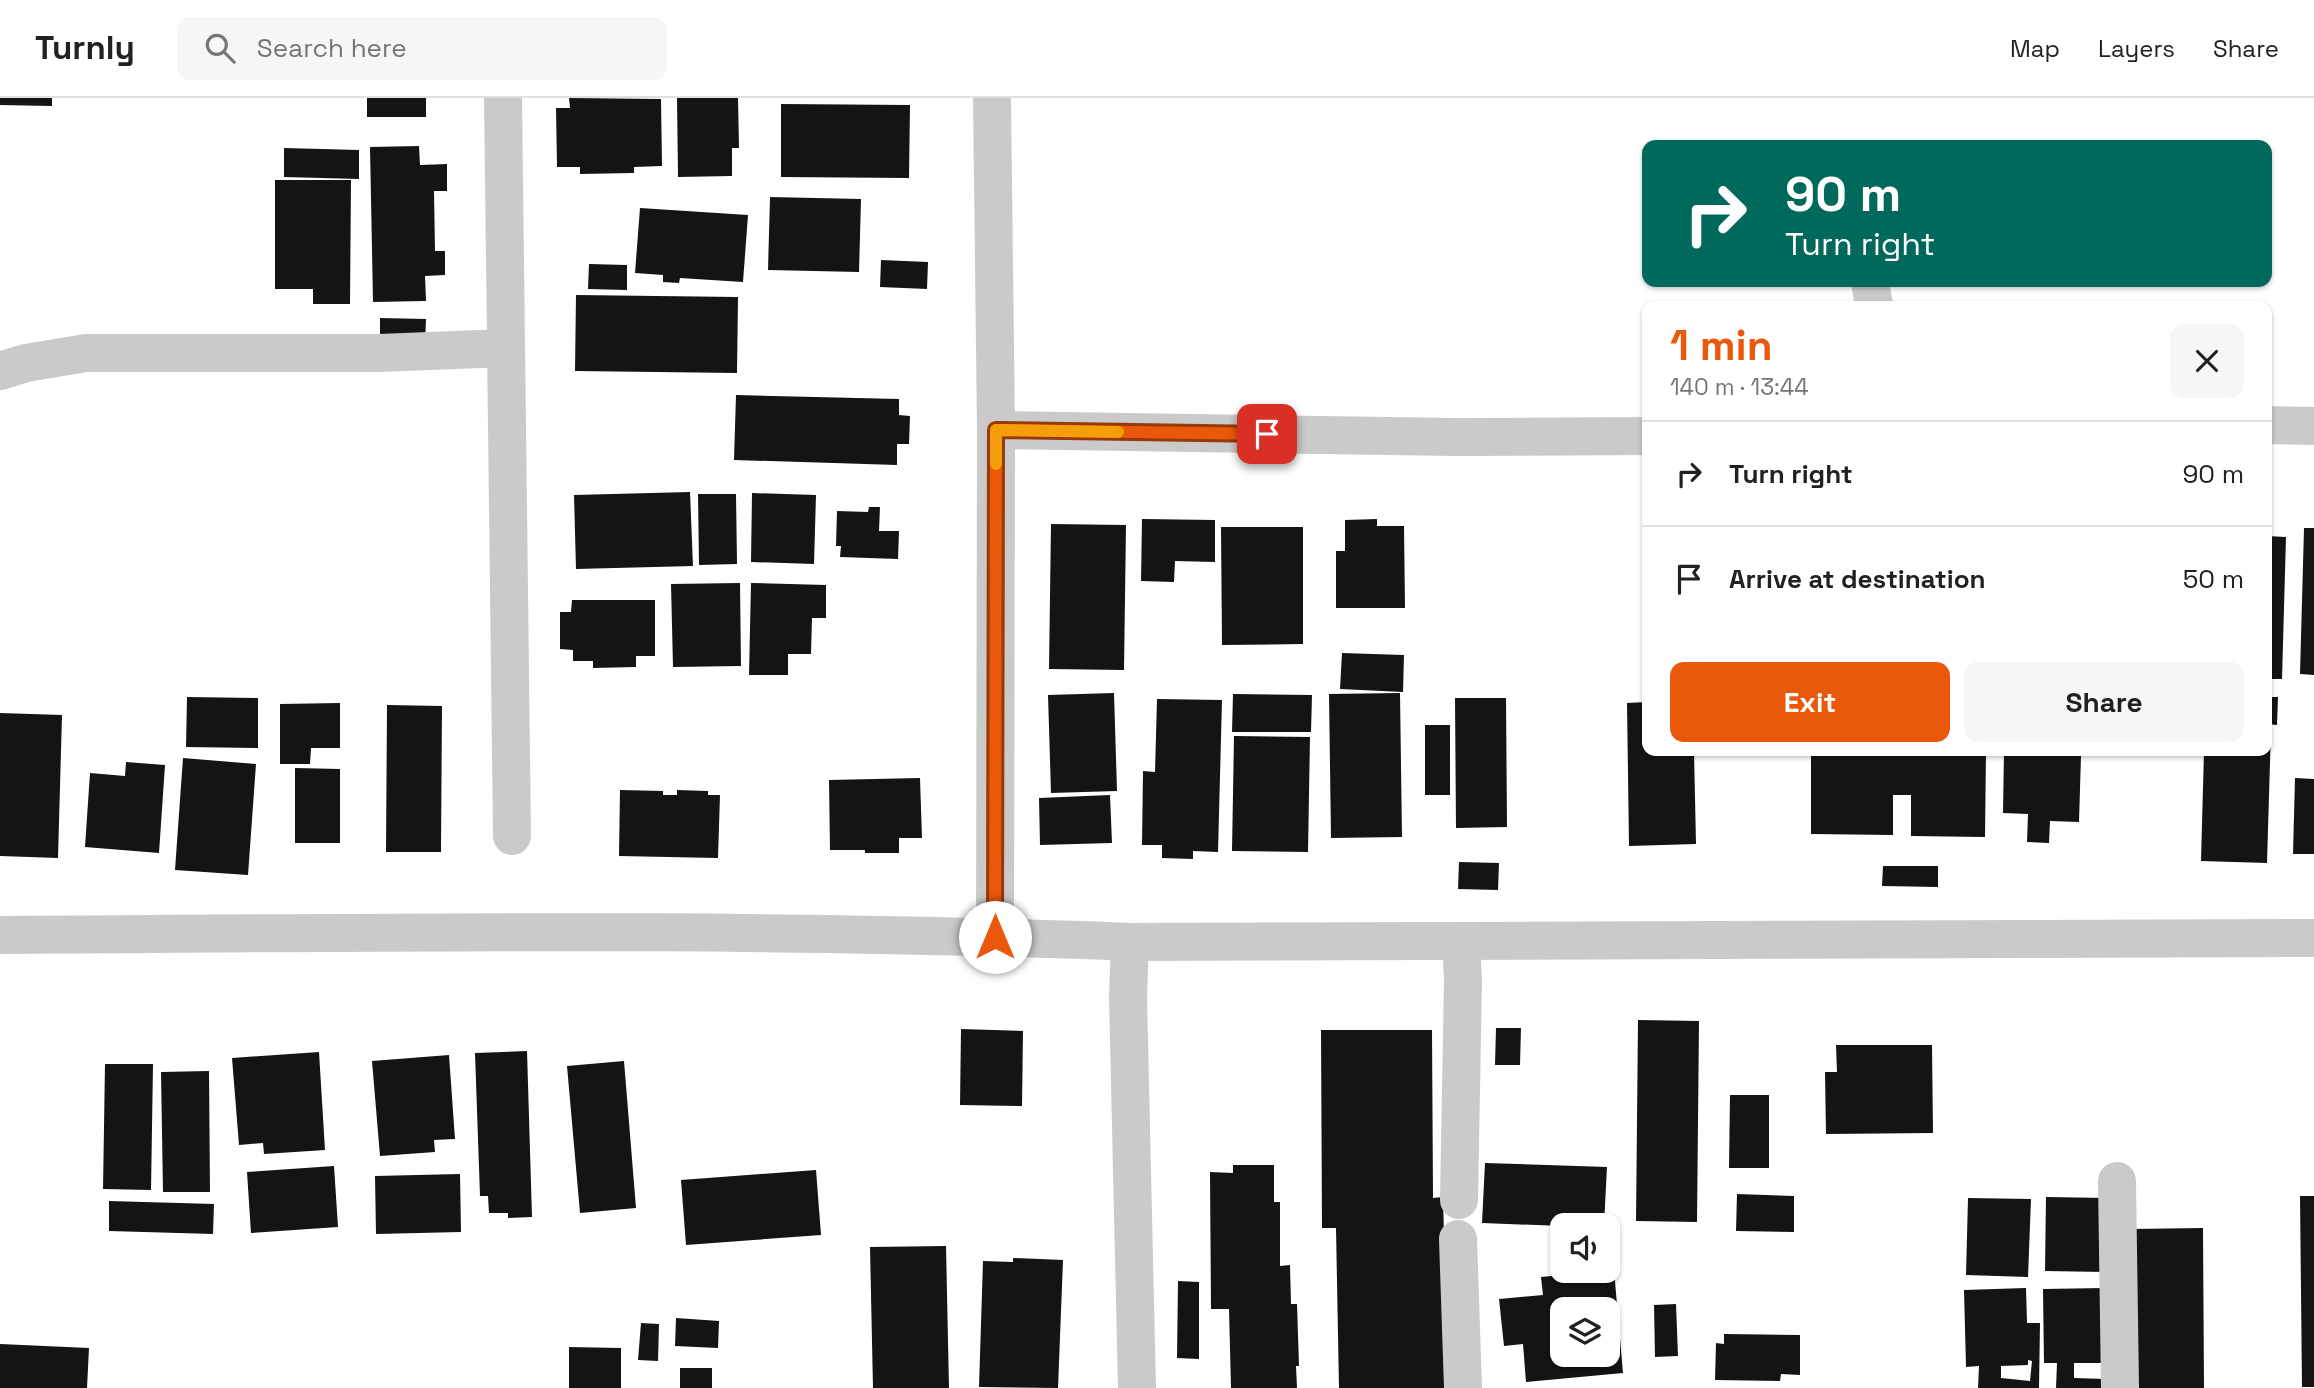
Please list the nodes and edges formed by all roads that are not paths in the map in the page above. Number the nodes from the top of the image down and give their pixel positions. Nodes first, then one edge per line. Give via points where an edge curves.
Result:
1 (503, 98) edge
2 (992, 98) edge
3 (506, 348) junction
4 (0, 371) edge
5 (2272, 425) edge
6 (2314, 426) edge
7 (996, 430) junction
8 (1642, 436) edge
9 (512, 836) dead end
10 (0, 935) edge
11 (995, 937) junction
12 (2314, 938) edge
13 (1461, 941) junction
14 (1130, 942) junction
15 (2117, 1181) dead end
16 (1460, 1200) dead end
17 (1458, 1239) dead end
18 (1136, 1388) edge
19 (1462, 1388) edge
20 (2120, 1388) edge

1 - 3 street
2 - 7 street
3 - 4 street via 86,353
3 - 9 street
5 - 6 street
7 - 8 street
7 - 11 street
10 - 11 street via 464,932
11 - 14 street
12 - 13 street
13 - 14 street
13 - 16 street
14 - 18 street
15 - 20 street
17 - 19 street

